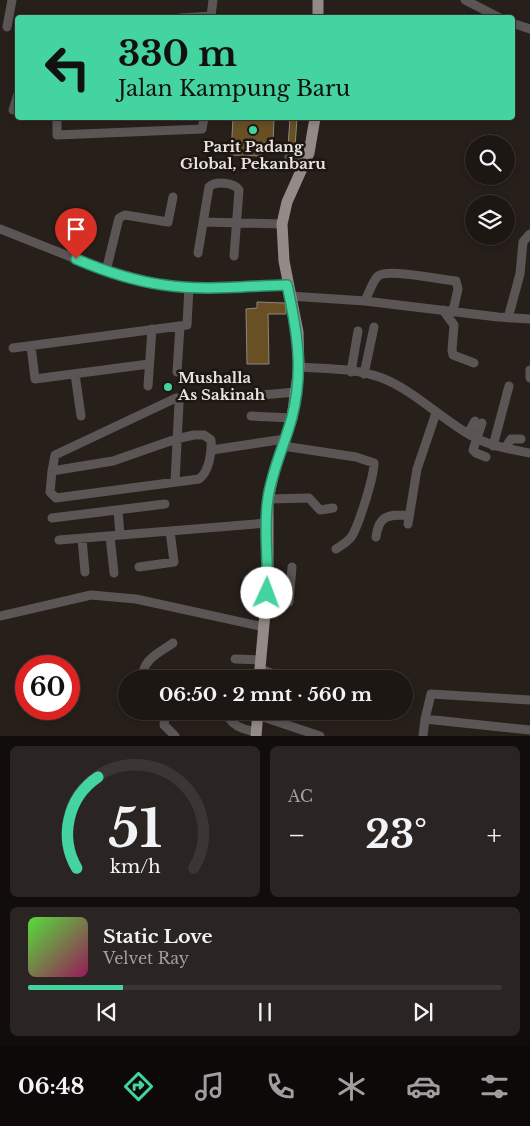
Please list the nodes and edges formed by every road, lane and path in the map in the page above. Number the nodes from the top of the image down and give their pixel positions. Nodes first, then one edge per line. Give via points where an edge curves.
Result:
1 (12, 0) edge
2 (213, 0) edge
3 (318, 0) edge
4 (464, 0) edge
5 (212, 15) edge
6 (318, 15) edge
7 (494, 15) edge
8 (515, 24) edge
9 (7, 27) dead end
10 (530, 29) edge
11 (57, 120) edge
12 (204, 120) edge
13 (315, 120) edge
14 (289, 157) dead end
15 (306, 162) junction
16 (173, 197) dead end
17 (203, 222) junction
18 (238, 224) junction
19 (282, 224) junction
20 (0, 229) edge
21 (530, 234) edge
22 (198, 253) dead end
23 (234, 256) dead end
24 (106, 271) junction
25 (188, 287) junction
26 (288, 290) junction
27 (365, 301) junction
28 (448, 310) junction
29 (464, 312) junction
30 (508, 318) junction
31 (530, 319) edge
32 (454, 325) junction
33 (180, 326) junction
34 (374, 327) dead end
35 (152, 329) junction
36 (358, 331) dead end
37 (31, 346) junction
38 (13, 348) dead end
39 (474, 363) dead end
40 (149, 364) junction
41 (299, 367) junction
42 (530, 370) edge
43 (177, 372) dead end
44 (351, 372) junction
45 (74, 374) junction
46 (364, 374) junction
47 (530, 378) edge
48 (148, 386) dead end
49 (509, 386) dead end
50 (296, 392) junction
51 (252, 396) dead end
52 (436, 412) junction
53 (80, 416) dead end
54 (251, 416) dead end
55 (292, 418) junction
56 (468, 434) junction
57 (176, 439) junction
58 (477, 439) junction
59 (521, 439) dead end
60 (284, 443) junction
61 (492, 446) junction
62 (505, 448) junction
63 (212, 450) junction
64 (530, 453) edge
65 (486, 457) dead end
66 (52, 471) junction
67 (174, 482) junction
68 (268, 499) junction
69 (165, 504) dead end
70 (333, 508) dead end
71 (118, 511) junction
72 (52, 518) dead end
73 (267, 524) junction
74 (170, 531) junction
75 (110, 536) junction
76 (120, 536) junction
77 (376, 537) dead end
78 (82, 538) junction
79 (59, 540) dead end
80 (336, 549) dead end
81 (139, 567) dead end
82 (292, 567) dead end
83 (85, 572) dead end
84 (114, 573) dead end
85 (248, 579) dead end
86 (268, 580) junction
87 (267, 606) junction
88 (0, 616) edge
89 (264, 626) junction
90 (173, 644) dead end
91 (235, 659) dead end
92 (260, 669) edge
93 (143, 670) edge
94 (530, 700) edge
95 (425, 719) junction
96 (164, 720) edge
97 (231, 720) edge
98 (256, 720) edge
99 (277, 720) edge
100 (530, 730) edge
101 (256, 734) edge
102 (175, 736) edge
103 (320, 736) edge
104 (423, 736) edge

1 - 9 street
2 - 5 street
3 - 6 main road
4 - 7 street
8 - 10 street
11 - 12 street via 57,135 202,129
13 - 15 main road
14 - 15 street
15 - 19 main road via 287,202
16 - 24 street via 168,222 119,218
17 - 18 street
17 - 18 street via 210,184 218,184 239,189
17 - 22 street
18 - 19 street
18 - 23 street
19 - 26 main road
20 - 24 street
21 - 30 street via 524,239 520,274
24 - 25 street via 163,285
25 - 26 street
25 - 33 street via 187,325
26 - 27 street
26 - 41 main road via 298,332
27 - 28 street
27 - 28 street via 378,276 396,274 456,281 458,289
28 - 29 street
28 - 32 street
29 - 30 street
29 - 32 street
30 - 31 street
32 - 39 street via 452,354
33 - 35 street
33 - 43 street
34 - 46 street
35 - 37 street
35 - 40 street
36 - 44 street
37 - 38 street
37 - 45 street via 36,379
40 - 45 street
40 - 48 street
41 - 44 street
41 - 50 main road
42 - 47 street
44 - 46 street
45 - 53 street
46 - 52 street via 389,382
49 - 61 street
50 - 51 street
50 - 55 main road
52 - 56 street
52 - 77 street via 417,469 409,520 394,515 384,518
54 - 55 street
55 - 60 main road
56 - 58 street
56 - 58 street via 479,422
57 - 63 street via 204,435 211,440
57 - 66 street via 113,461
57 - 66 street via 179,403 176,398 56,455
57 - 67 street
58 - 61 street
58 - 65 street via 473,450
59 - 62 street via 511,439
60 - 63 street
60 - 68 main road
60 - 80 street via 374,463 353,533
61 - 62 street
62 - 64 street
63 - 67 street via 200,479
66 - 67 street via 50,492 56,498
68 - 70 street via 309,498 319,509
68 - 73 main road
69 - 71 street
71 - 72 street
71 - 76 street
73 - 74 street
73 - 86 main road
74 - 76 street
74 - 81 street via 174,562
75 - 76 street
75 - 78 street
75 - 84 street
78 - 79 street
78 - 83 street
82 - 87 street via 289,602 281,607
85 - 86 street
86 - 87 main road
87 - 89 main road
88 - 89 street via 91,595 136,599
89 - 92 main road
90 - 93 street via 146,662
91 - 92 street
94 - 95 street via 430,694
95 - 100 street
95 - 104 street
96 - 102 street via 164,725
97 - 101 street via 237,727
98 - 101 main road
99 - 103 street

